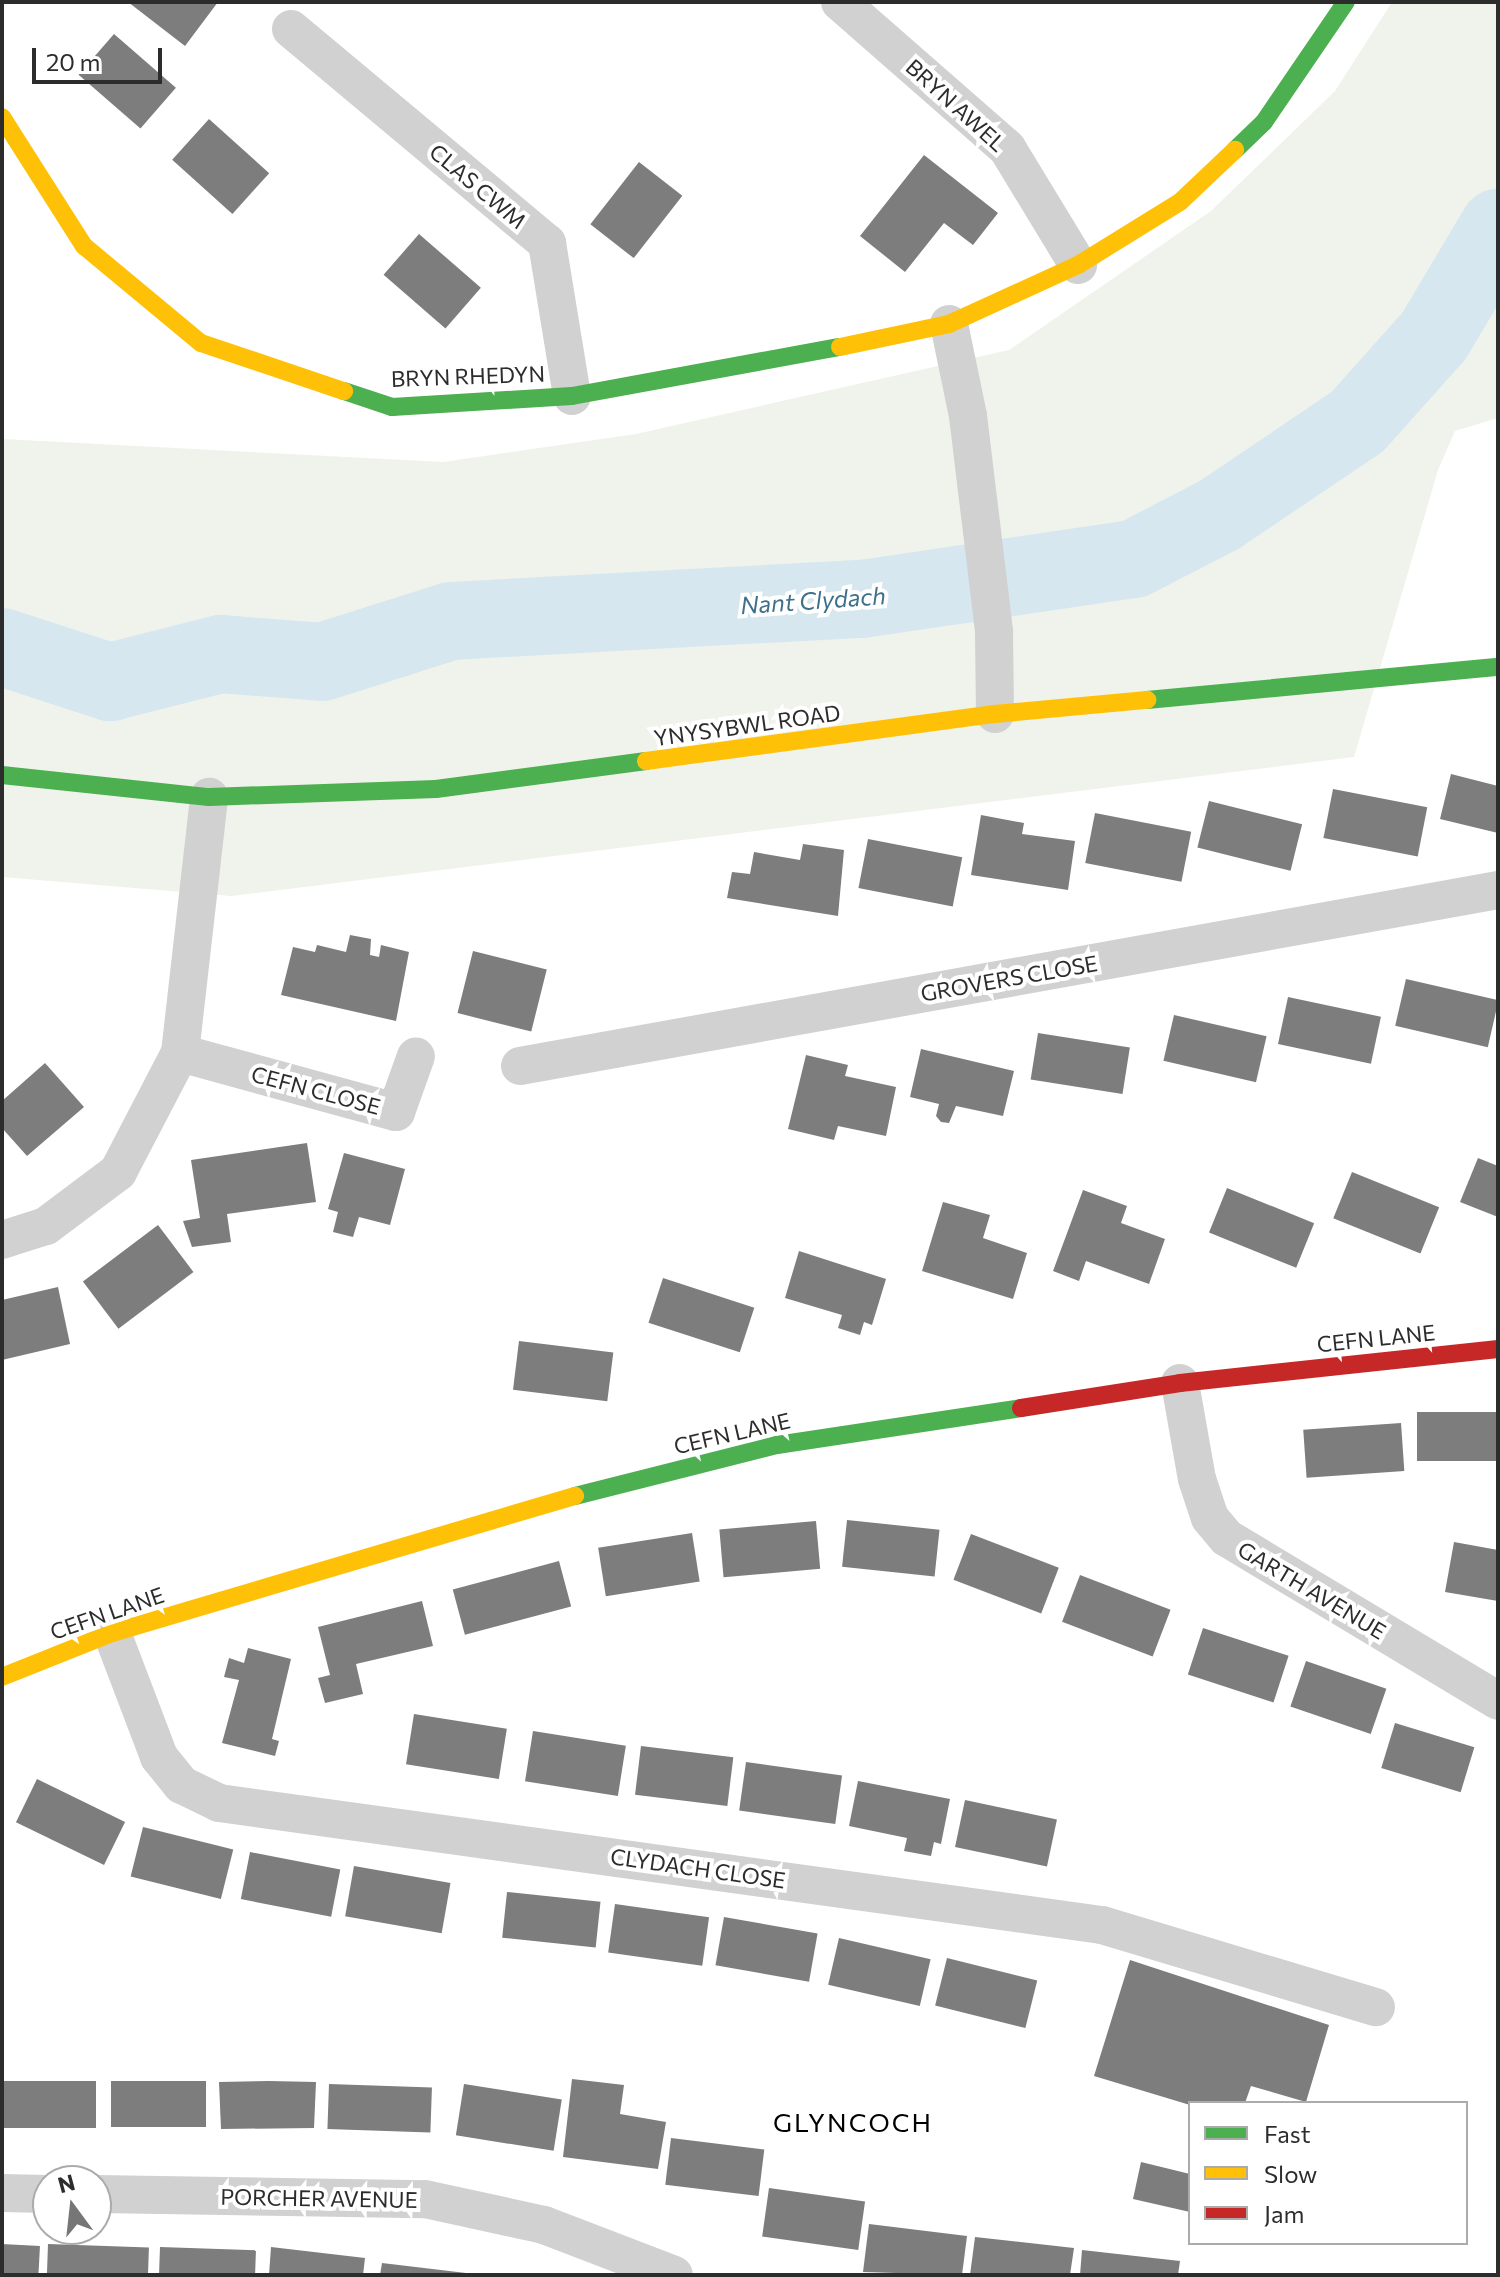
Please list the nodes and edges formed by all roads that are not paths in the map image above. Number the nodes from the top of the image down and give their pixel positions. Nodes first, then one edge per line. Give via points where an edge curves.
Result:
1 (840, 2) edge
2 (1346, 2) edge
3 (291, 29) dead end
4 (2, 117) edge
5 (1078, 265) junction
6 (949, 324) junction
7 (572, 396) junction
8 (1498, 667) edge
9 (995, 714) junction
10 (2, 775) edge
11 (209, 797) junction
12 (1498, 890) edge
13 (180, 1053) junction
14 (416, 1056) dead end
15 (520, 1066) dead end
16 (2, 1240) edge
17 (1498, 1349) edge
18 (1180, 1383) junction
19 (112, 1633) junction
20 (2, 1677) edge
21 (1498, 1701) edge
22 (1376, 2007) dead end
23 (2, 2193) edge
24 (32, 2194) edge
25 (112, 2194) edge
26 (674, 2275) edge

1 - 5 street, BRYN AWEL via 1007,148
2 - 5 street, BRYN RHEDYN via 1264,122 1180,202
3 - 7 street, CLAS CWM via 547,243
4 - 7 street, BRYN RHEDYN via 84,246 201,343 392,407
5 - 6 street, BRYN RHEDYN
6 - 7 street, BRYN RHEDYN via 758,365
6 - 9 street via 968,416 994,632
8 - 9 street, YNYSYBWL ROAD
9 - 11 street, YNYSYBWL ROAD via 436,789
10 - 11 street, YNYSYBWL ROAD
11 - 13 street
12 - 15 street, GROVERS CLOSE
13 - 14 street, CEFN CLOSE via 396,1112
13 - 16 street via 118,1172 46,1226
17 - 18 street, CEFN LANE
18 - 19 street, CEFN LANE via 777,1445 563,1499
18 - 21 street, GARTH AVENUE via 1197,1479 1210,1518 1227,1538
19 - 20 street, CEFN LANE
19 - 22 street, CLYDACH CLOSE via 159,1757 182,1785 219,1803 1102,1925
23 - 24 street
25 - 26 street, PORCHER AVENUE via 425,2199 544,2225

